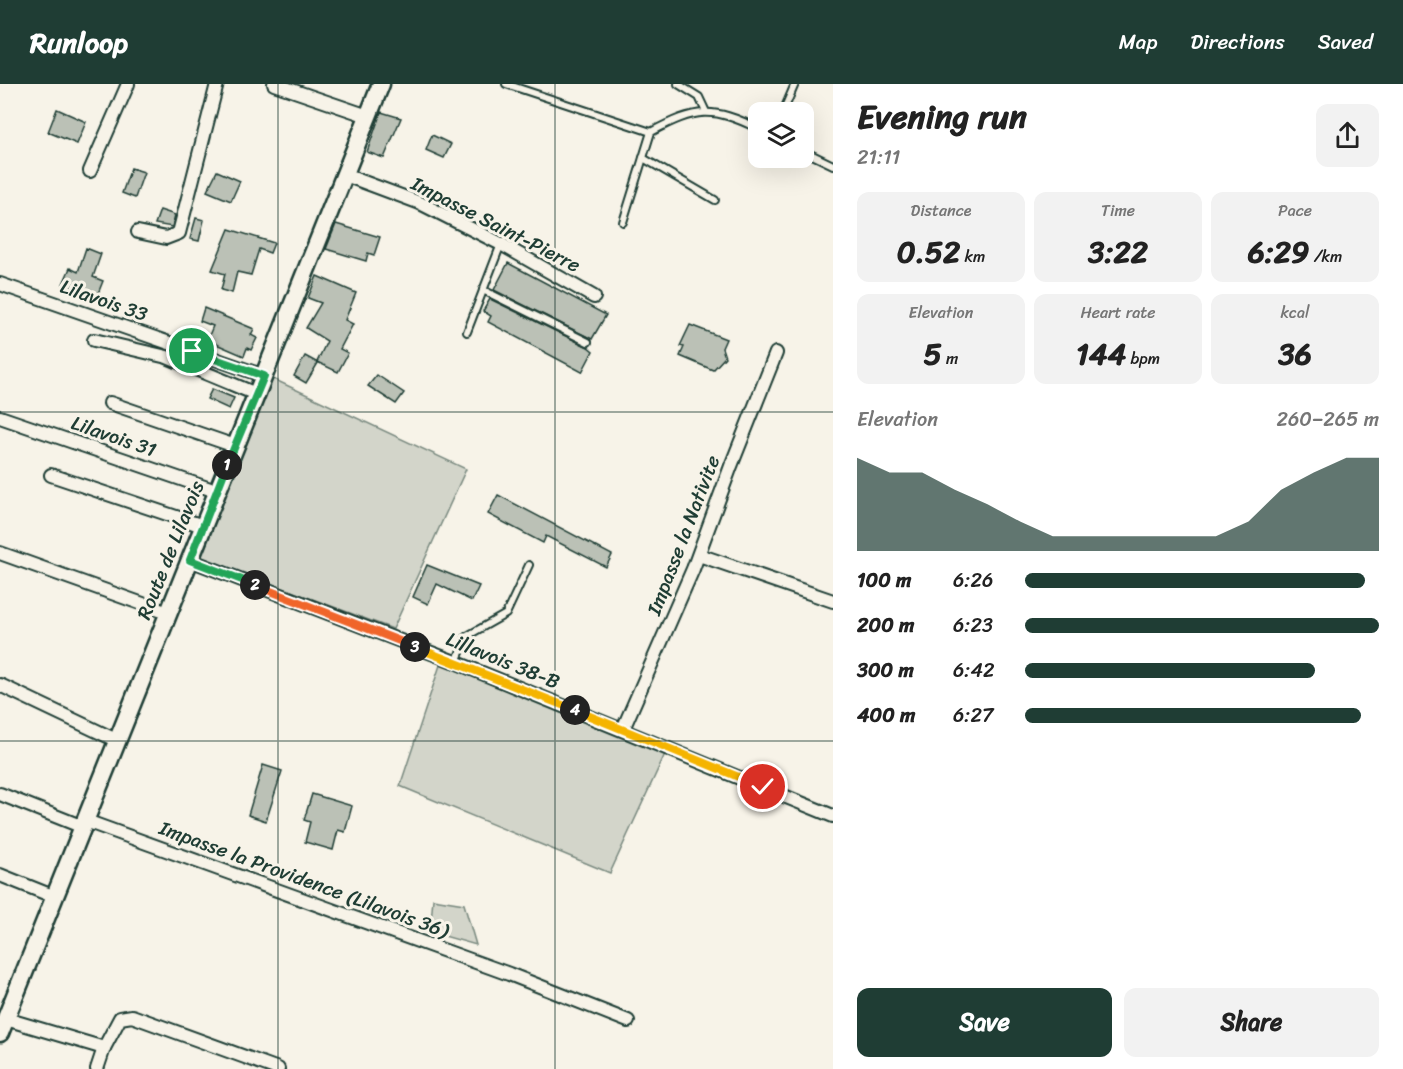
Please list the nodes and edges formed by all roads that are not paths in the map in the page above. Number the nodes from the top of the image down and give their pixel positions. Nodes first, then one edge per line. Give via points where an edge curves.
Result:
1 (128, 84) edge
2 (217, 84) edge
3 (274, 84) edge
4 (381, 84) edge
5 (506, 84) edge
6 (678, 84) edge
7 (795, 84) edge
8 (787, 102) edge
9 (706, 111) junction
10 (368, 116) junction
11 (748, 125) edge
12 (651, 132) junction
13 (814, 156) edge
14 (643, 158) junction
15 (833, 165) edge
16 (90, 171) dead end
17 (345, 174) junction
18 (715, 200) dead end
19 (623, 222) dead end
20 (138, 232) dead end
21 (501, 244) junction
22 (0, 284) edge
23 (483, 290) junction
24 (594, 297) dead end
25 (466, 332) dead end
26 (94, 340) dead end
27 (588, 342) dead end
28 (777, 353) dead end
29 (264, 376) junction
30 (256, 394) junction
31 (110, 403) dead end
32 (0, 417) edge
33 (235, 446) junction
34 (51, 474) dead end
35 (216, 491) junction
36 (203, 526) junction
37 (0, 553) edge
38 (699, 555) junction
39 (190, 560) junction
40 (529, 565) dead end
41 (833, 601) edge
42 (168, 613) junction
43 (456, 662) junction
44 (0, 685) edge
45 (623, 729) junction
46 (118, 741) junction
47 (0, 794) edge
48 (833, 816) edge
49 (85, 824) junction
50 (0, 875) edge
51 (55, 897) junction
52 (628, 1021) dead end
53 (3, 1026) edge
54 (104, 1048) junction
55 (97, 1069) edge
56 (278, 1069) edge

1 - 16 street
2 - 20 street via 179,233 166,238
3 - 10 street
4 - 10 main road, Route de Lilavois
5 - 12 lane
6 - 9 lane via 699,98
7 - 8 lane
9 - 11 lane
9 - 12 lane via 693,112
10 - 17 main road, Route de Lilavois
12 - 14 lane
13 - 15 lane
14 - 18 lane
14 - 19 lane
17 - 21 street, Impasse Saint-Pierre via 420,203
17 - 29 main road, Route de Lilavois
21 - 23 lane
21 - 24 street, Impasse Saint-Pierre
22 - 29 street, Lilavois 33
23 - 25 lane
23 - 27 lane
26 - 30 street via 167,357
28 - 38 street, Impasse la Nativite
29 - 30 main road, Route de Lilavois
30 - 33 main road, Route de Lilavois
31 - 33 street
32 - 35 street, Lilavois 31
33 - 35 main road, Route de Lilavois
34 - 36 street
35 - 36 main road, Route de Lilavois
36 - 39 main road, Route de Lilavois
37 - 42 street
38 - 41 street
38 - 45 street, Impasse la Nativite
39 - 42 main road, Route de Lilavois
39 - 43 street, Lillavois 38-B
40 - 43 lane via 506,614 467,636
42 - 46 main road, Route de Lilavois
43 - 45 street, Lillavois 38-B
44 - 46 street
45 - 48 street, Lillavois 38-B
46 - 49 main road, Route de Lilavois
47 - 49 street, Impasse la Providence (Lilavois 36)
49 - 51 main road, Route de Lilavois
49 - 52 street, Impasse la Providence (Lilavois 36) via 509,974
50 - 51 street
51 - 53 main road, Route de Lilavois
53 - 54 street
54 - 55 street
54 - 56 street via 120,1018 128,1015

